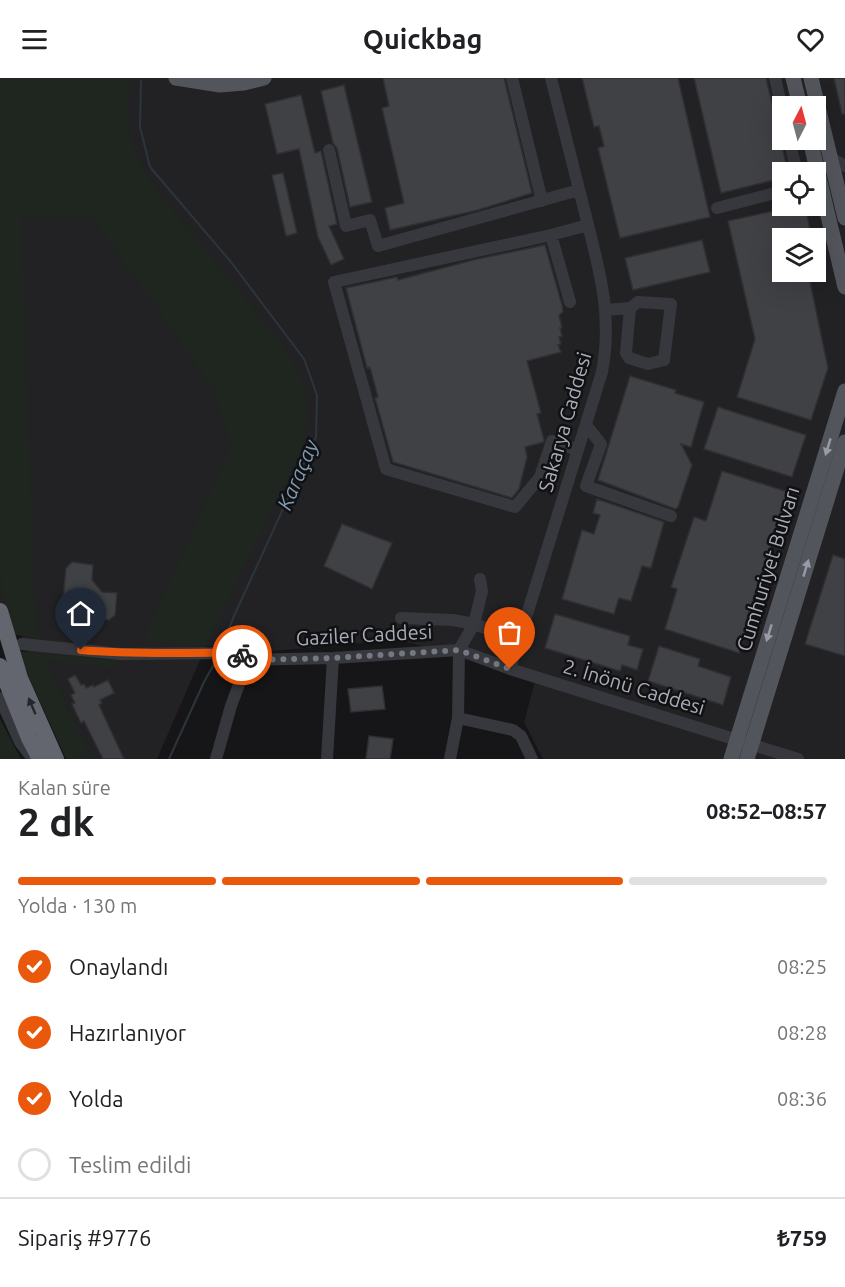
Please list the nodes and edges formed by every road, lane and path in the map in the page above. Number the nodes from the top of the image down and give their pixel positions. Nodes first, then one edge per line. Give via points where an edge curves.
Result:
1 (176, 78) edge
2 (264, 78) edge
3 (512, 78) edge
4 (551, 78) edge
5 (775, 78) edge
6 (793, 78) edge
7 (811, 78) edge
8 (779, 96) edge
9 (798, 96) edge
10 (329, 150) dead end
11 (812, 150) edge
12 (830, 157) junction
13 (845, 166) edge
14 (579, 190) junction
15 (772, 194) edge
16 (542, 201) junction
17 (717, 208) dead end
18 (844, 211) edge
19 (588, 225) junction
20 (551, 235) junction
21 (845, 287) edge
22 (570, 302) dead end
23 (630, 308) junction
24 (606, 310) junction
25 (845, 391) edge
26 (586, 425) junction
27 (845, 442) edge
28 (578, 450) junction
29 (671, 516) dead end
30 (480, 579) dead end
31 (0, 611) edge
32 (401, 618) dead end
33 (474, 624) junction
34 (519, 640) junction
35 (22, 644) dead end
36 (459, 650) junction
37 (244, 657) junction
38 (333, 658) junction
39 (0, 666) edge
40 (510, 669) junction
41 (0, 698) edge
42 (458, 718) junction
43 (745, 748) edge
44 (33, 759) edge
45 (40, 759) edge
46 (56, 759) edge
47 (216, 759) edge
48 (327, 759) edge
49 (450, 759) edge
50 (532, 759) edge
51 (731, 759) edge
52 (798, 759) edge

1 - 2 main road via 220,85
3 - 16 street
4 - 14 street, Sakarya Caddesi
5 - 8 street
6 - 9 main road
7 - 12 main road
10 - 16 street via 346,226 370,220 378,246
11 - 21 main road
12 - 13 street
12 - 18 main road
14 - 16 street
14 - 19 street, Sakarya Caddesi
15 - 17 street
19 - 20 street
19 - 24 street, Sakarya Caddesi
20 - 22 street
20 - 28 street via 334,282 387,469 515,507 540,477 552,441
23 - 23 street via 639,302 670,304 664,360 648,364 626,353
23 - 24 street
24 - 26 street, Sakarya Caddesi via 606,351
25 -> 43 main road, Cumhuriyet Bulvarı
26 - 28 street, Sakarya Caddesi
26 - 29 street via 601,444 586,486
43 -> 27 main road, Cumhuriyet Bulvarı
28 - 34 street, Sakarya Caddesi
30 - 33 street via 482,591
46 -> 31 highway via 20,678
32 - 33 street
33 - 34 street
33 - 36 street
34 - 40 street, Sakarya Caddesi
35 - 37 street, Gaziler Caddesi via 121,654 196,652
36 - 38 street, Gaziler Caddesi
36 - 40 street, 2. İnönü Caddesi
36 - 42 street
37 - 38 street, Gaziler Caddesi
37 - 47 street
38 - 48 street
39 - 45 highway
40 - 43 street, 2. İnönü Caddesi
41 - 44 street via 20,742
42 - 49 street
42 - 50 street via 513,730 521,736
43 - 51 main road, Cumhuriyet Bulvarı
43 - 52 street, 2. İnönü Caddesi

